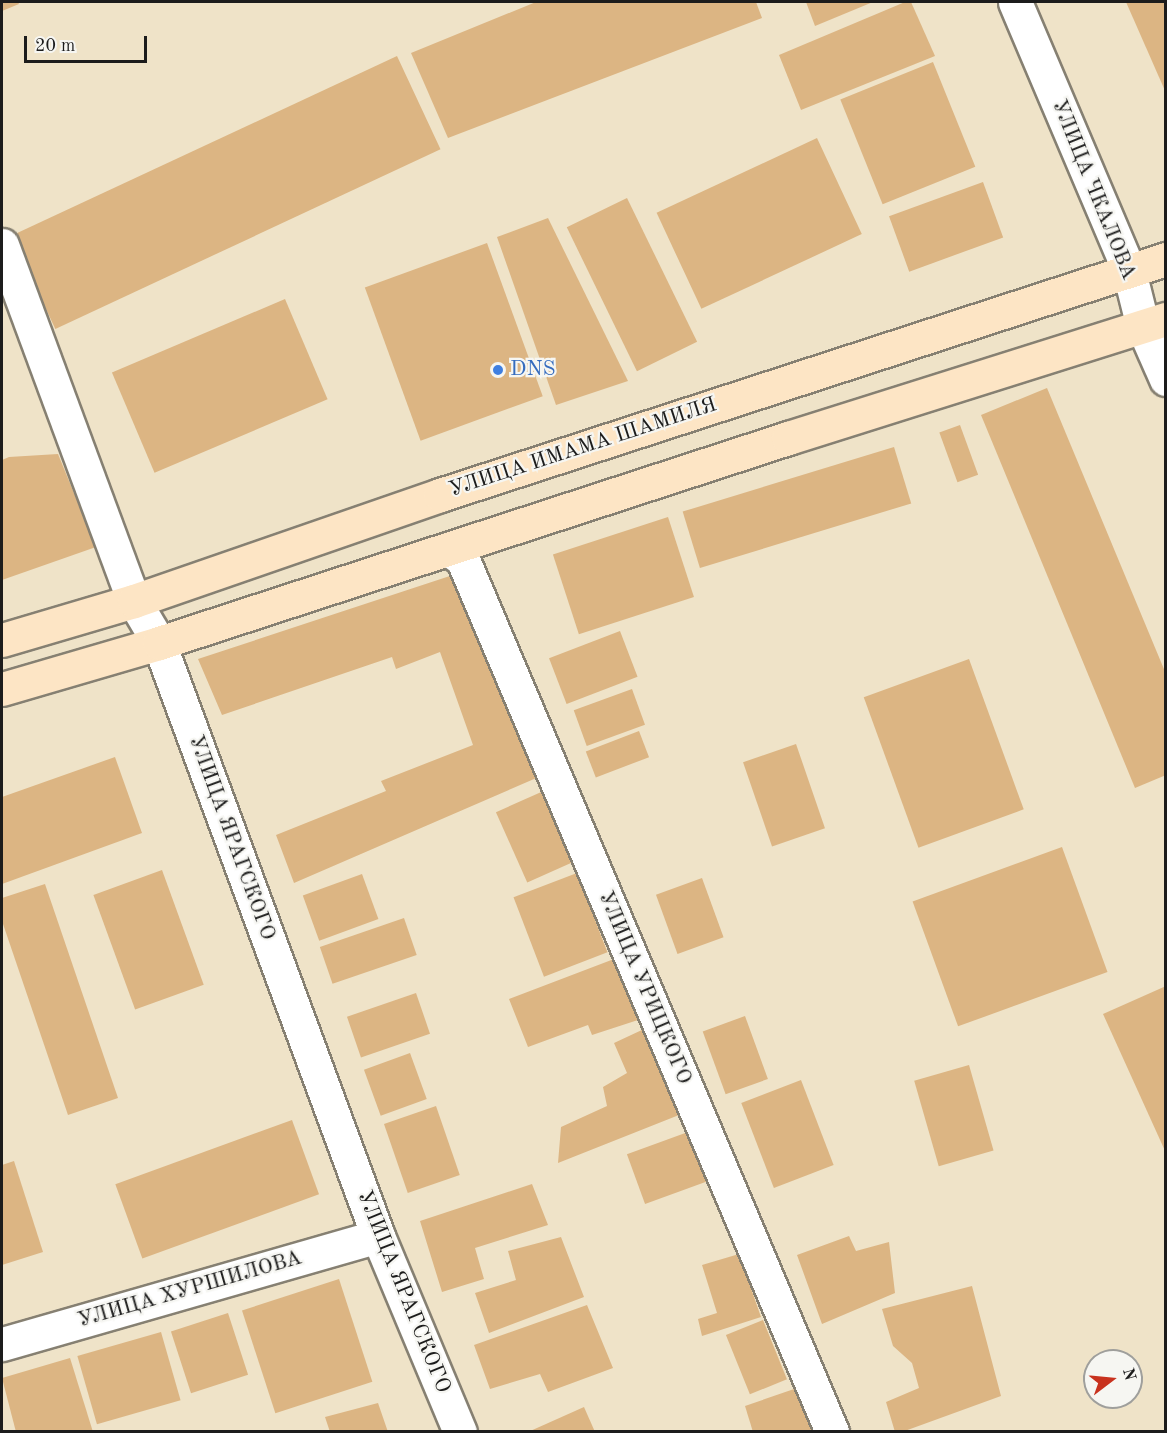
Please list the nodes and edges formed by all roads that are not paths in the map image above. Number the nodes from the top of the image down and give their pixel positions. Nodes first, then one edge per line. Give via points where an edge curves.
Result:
1 (1015, 2) edge
2 (2, 245) edge
3 (1166, 259) edge
4 (1129, 271) junction
5 (1154, 323) edge
6 (1166, 380) edge
7 (449, 549) junction
8 (134, 601) junction
9 (2, 640) edge
10 (159, 643) junction
11 (2, 689) edge
12 (378, 1236) junction
13 (2, 1344) edge
14 (460, 1431) edge
15 (832, 1431) edge

1 - 4 street, УЛИЦА ЧКАЛОВА
2 - 8 street, УЛИЦА ЯРАГСКОГО
3 - 4 main road, УЛИЦА ИМАМА ШАМИЛЯ
4 - 5 street, УЛИЦА ЧКАЛОВА
4 - 8 main road, УЛИЦА ИМАМА ШАМИЛЯ via 452,491
5 - 6 street, УЛИЦА ЧКАЛОВА
5 - 7 main road
7 - 10 main road
7 - 15 street, УЛИЦА УРИЦКОГО via 464,560
8 - 9 main road, УЛИЦА ИМАМА ШАМИЛЯ
8 - 10 street, УЛИЦА ЯРАГСКОГО
10 - 11 main road
10 - 12 street, УЛИЦА ЯРАГСКОГО
12 - 13 street, УЛИЦА ХУРШИЛОВА
12 - 14 street, УЛИЦА ЯРАГСКОГО

